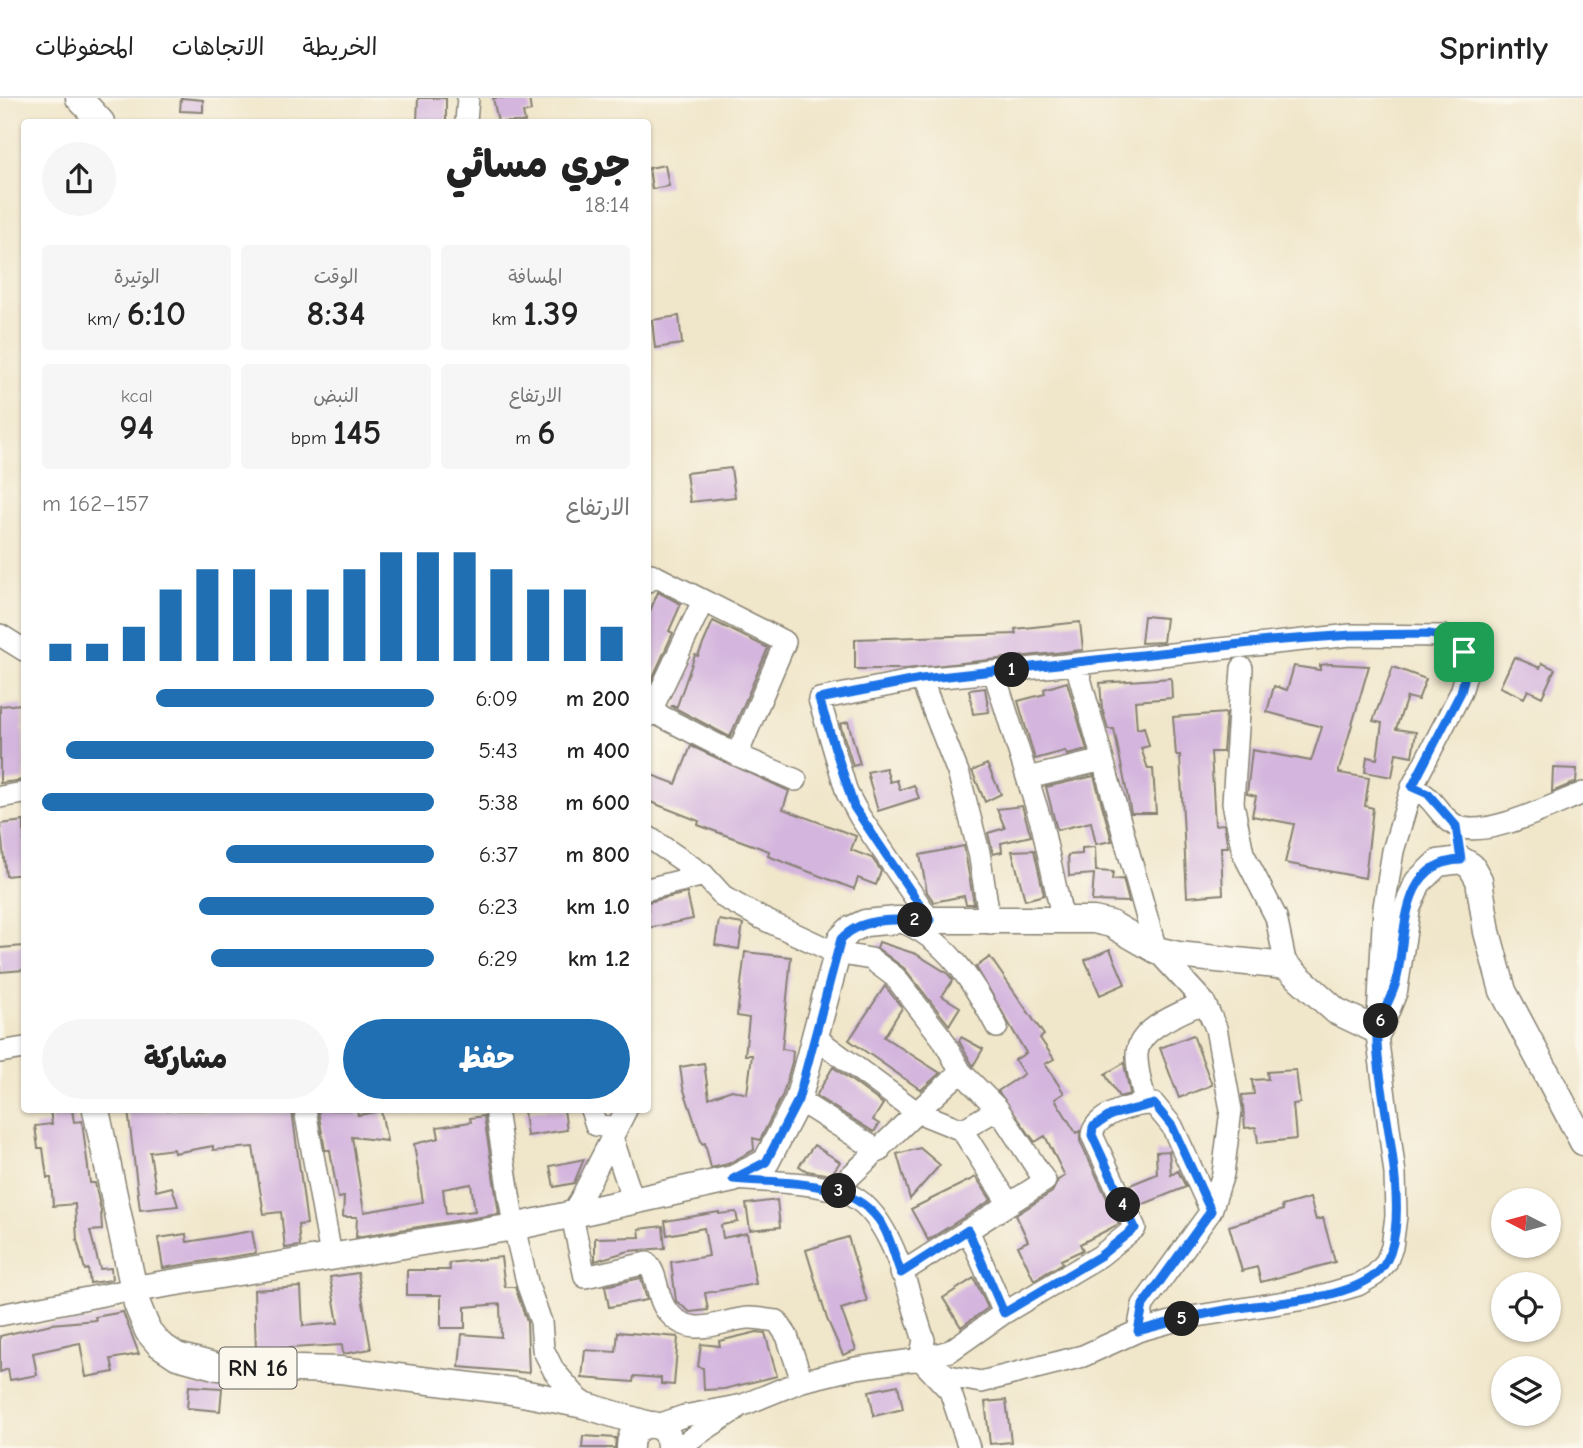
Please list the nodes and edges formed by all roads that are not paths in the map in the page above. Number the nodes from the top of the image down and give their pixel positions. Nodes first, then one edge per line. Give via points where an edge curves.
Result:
1 (79, 98) edge
2 (468, 98) edge
3 (98, 119) edge
4 (466, 119) edge
5 (651, 575) edge
6 (703, 601) junction
7 (0, 635) edge
8 (21, 648) edge
9 (1076, 664) junction
10 (1242, 668) dead end
11 (994, 672) junction
12 (921, 679) junction
13 (651, 710) edge
14 (651, 715) edge
15 (737, 755) junction
16 (1102, 760) junction
17 (1028, 778) junction
18 (796, 780) dead end
19 (1412, 787) junction
20 (1583, 793) edge
21 (21, 794) edge
22 (0, 797) edge
23 (1456, 826) junction
24 (651, 839) edge
25 (1461, 860) junction
26 (704, 875) junction
27 (651, 888) edge
28 (897, 920) junction
29 (930, 920) junction
30 (1063, 921) junction
31 (990, 923) junction
32 (1156, 950) junction
33 (835, 953) junction
34 (1286, 966) junction
35 (1204, 1002) junction
36 (997, 1027) dead end
37 (1378, 1031) junction
38 (816, 1038) junction
39 (21, 1048) edge
40 (0, 1052) edge
41 (961, 1072) junction
42 (798, 1100) junction
43 (1145, 1104) junction
44 (998, 1109) junction
45 (915, 1111) junction
46 (97, 1113) edge
47 (306, 1113) edge
48 (496, 1113) edge
49 (592, 1113) edge
50 (618, 1125) edge
51 (962, 1130) junction
52 (1583, 1142) edge
53 (879, 1151) junction
54 (733, 1179) junction
55 (835, 1190) junction
56 (634, 1200) junction
57 (1009, 1204) junction
58 (1211, 1211) junction
59 (572, 1216) junction
60 (514, 1227) junction
61 (968, 1230) junction
62 (331, 1256) junction
63 (901, 1273) junction
64 (134, 1289) junction
65 (1004, 1313) junction
66 (0, 1315) edge
67 (1138, 1331) junction
68 (920, 1359) junction
69 (802, 1381) junction
70 (743, 1405) junction
71 (593, 1408) junction
72 (647, 1436) edge
73 (677, 1448) edge
74 (969, 1448) edge

1 - 3 main road
2 - 4 street
5 - 6 street
6 - 13 street
6 - 15 street via 785,642
7 - 8 street
9 - 11 street
9 - 16 street
9 - 19 street via 1351,635 1429,634 1456,640 1467,664 1461,692
10 - 34 street via 1233,803 1243,853 1276,917
11 - 12 street
11 - 17 street
12 - 29 street via 819,699 854,807
12 - 31 street via 959,775 979,852
14 - 15 street
15 - 18 street
16 - 17 street
16 - 32 street
17 - 30 street
19 - 23 street via 1428,794
19 - 37 street via 1393,851 1384,907
20 - 23 street via 1496,826 1475,830
21 - 22 street
23 - 25 street
24 - 26 street
25 - 37 main road via 1438,863 1418,882 1407,908 1394,990
25 - 52 main road via 1479,880 1503,991
26 - 27 street
26 - 33 street via 725,898
28 - 29 main road
28 - 33 main road via 865,923 850,930
28 - 36 street via 918,928 974,983
29 - 31 main road
30 - 31 main road
30 - 32 main road via 1103,922
32 - 34 main road
32 - 35 street
33 - 38 main road
33 - 41 street via 871,959 895,977 942,1038
34 - 37 main road via 1336,1011
35 - 43 street via 1154,1028 1139,1044
35 - 58 street via 1216,1028 1231,1110 1223,1174
37 - 67 street via 1395,1174 1396,1216 1386,1263 1359,1285 1317,1297 1216,1312
38 - 42 main road
38 - 45 street
39 - 40 street
41 - 44 street
41 - 45 street
42 - 53 street
42 - 54 main road via 766,1162
43 - 58 street via 1154,1104 1172,1126
43 - 65 street via 1099,1121 1092,1135 1135,1228 1100,1256
44 - 51 street
44 - 57 street via 1045,1181
45 - 51 street
45 - 53 street
46 - 64 main road, RN 16
47 - 62 street
48 - 60 street
49 - 50 street via 596,1125
50 - 56 street
50 - 59 street
51 - 57 street
53 - 55 street
54 - 55 street
54 - 56 main road
55 - 63 street via 863,1204 883,1226
56 - 59 main road
57 - 61 street
58 - 67 street via 1143,1305
59 - 60 main road
59 - 69 street via 585,1277 647,1263 667,1312 684,1323 725,1325 747,1317 777,1321
60 - 62 main road
60 - 71 street via 541,1322 543,1349 555,1371
61 - 63 street
61 - 65 street
62 - 64 main road
63 - 68 street via 924,1340
64 - 66 street
64 - 71 main road, RN 16 via 148,1331 159,1343 177,1356 218,1367 340,1370 512,1391
65 - 68 street via 950,1352
67 - 68 street via 1083,1356 981,1382 948,1376
68 - 69 street
68 - 74 street via 950,1391
69 - 70 street
70 - 72 street via 684,1416
70 - 73 street
71 - 72 main road, RN 16

